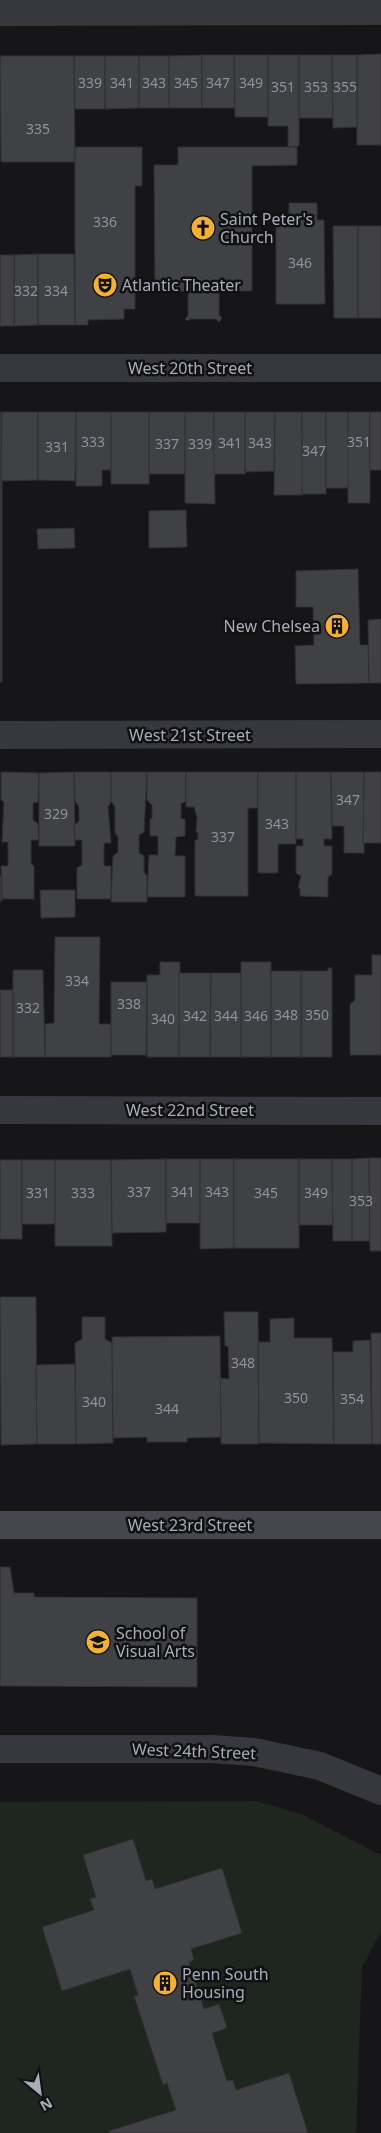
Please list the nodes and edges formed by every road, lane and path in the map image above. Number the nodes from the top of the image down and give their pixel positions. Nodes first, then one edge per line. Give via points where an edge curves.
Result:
1 (381, 11) edge
2 (0, 12) edge
3 (0, 368) edge
4 (381, 368) edge
5 (381, 734) edge
6 (0, 735) edge
7 (0, 1110) edge
8 (381, 1111) edge
9 (0, 1525) edge
10 (381, 1525) edge
11 (0, 1749) edge
12 (381, 1791) edge

1 - 2 street
3 - 4 street, West 20th Street
5 - 6 street, West 21st Street
7 - 8 street, West 22nd Street
9 - 10 main road, West 23rd Street
11 - 12 street, West 24th Street via 212,1749 254,1752 320,1766

